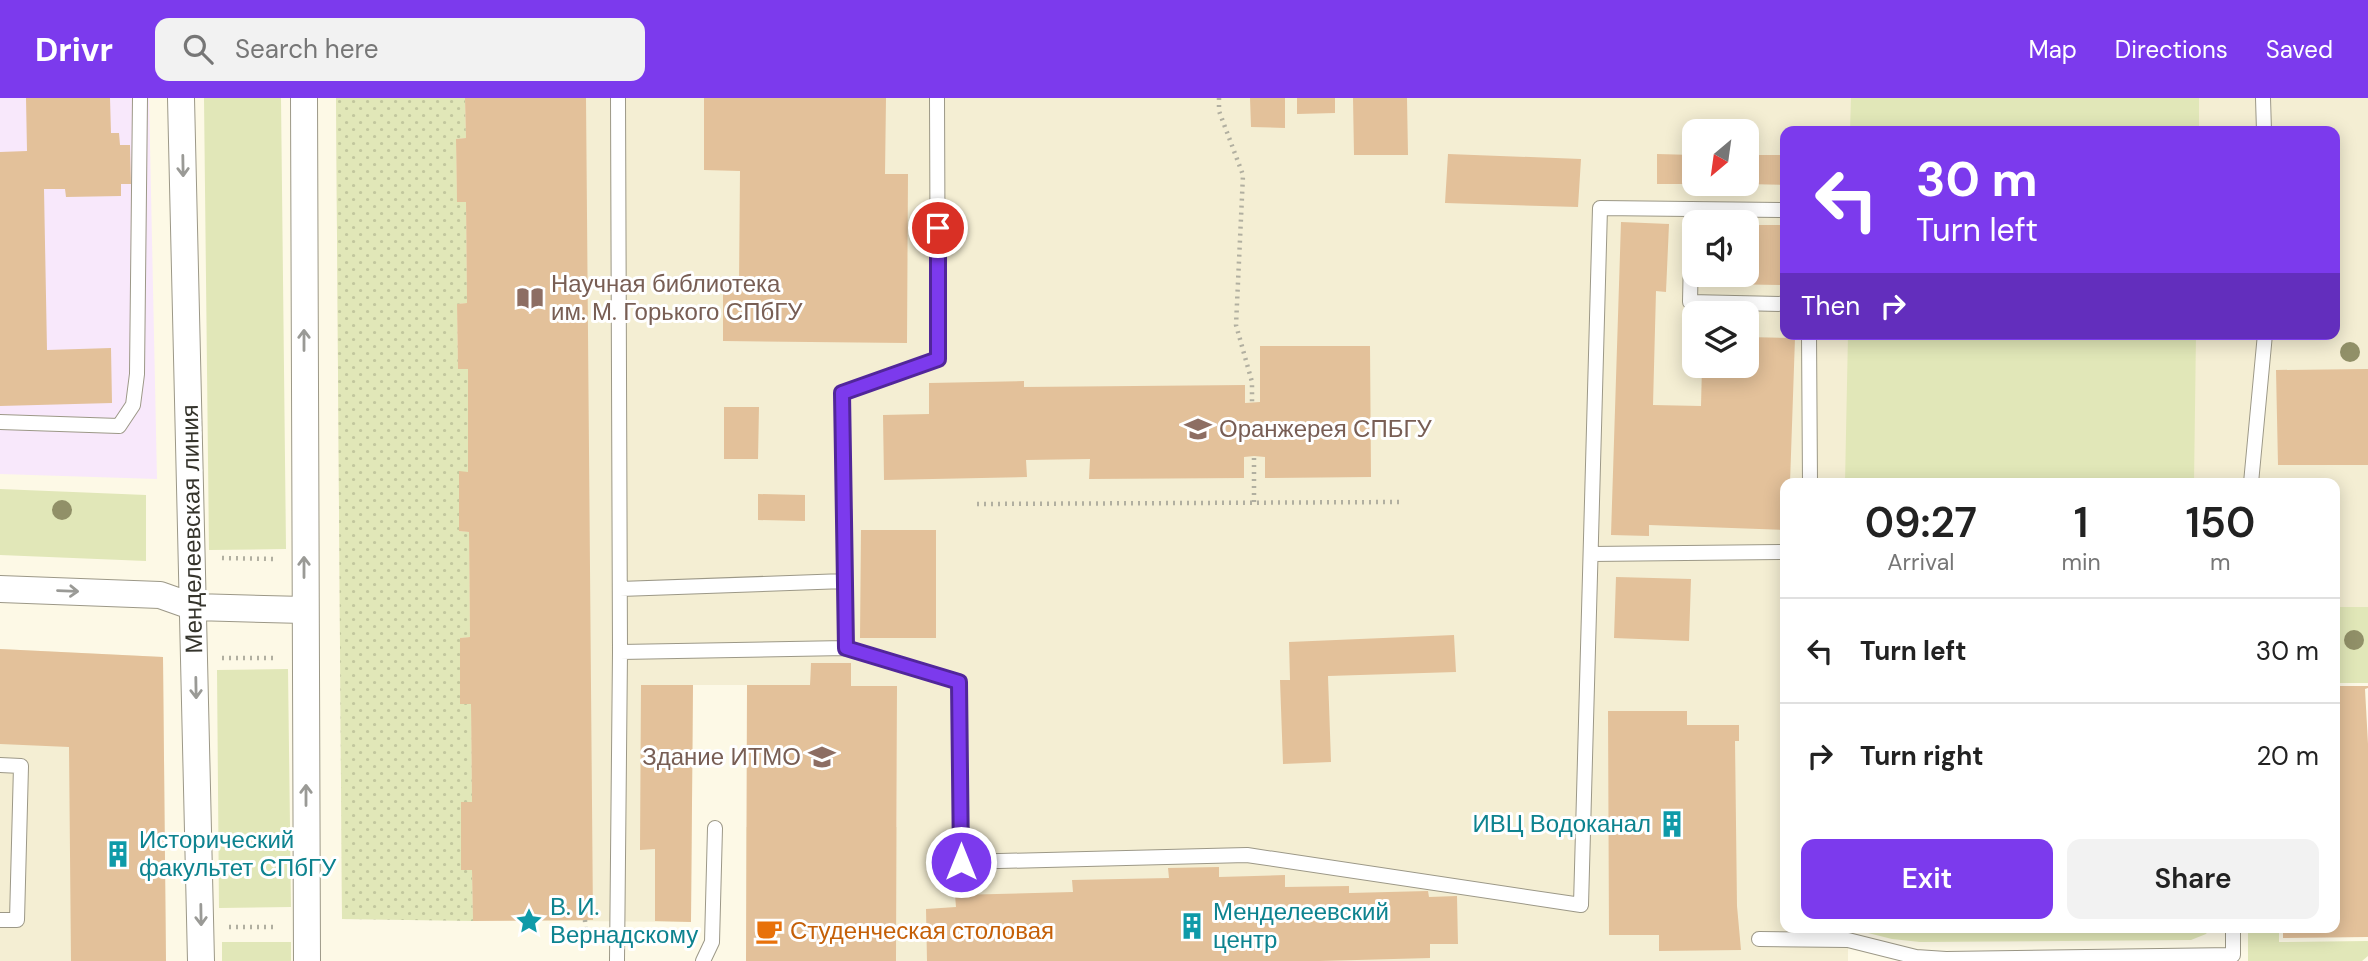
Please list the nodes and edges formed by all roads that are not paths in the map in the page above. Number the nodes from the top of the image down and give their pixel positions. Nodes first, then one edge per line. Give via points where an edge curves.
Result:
1 (141, 98) edge
2 (181, 98) edge
3 (304, 98) edge
4 (618, 98) edge
5 (937, 98) edge
6 (2263, 98) edge
7 (2264, 126) edge
8 (1692, 209) junction
9 (1780, 209) edge
10 (1780, 304) edge
11 (1809, 340) edge
12 (2265, 340) edge
13 (0, 422) edge
14 (1810, 478) edge
15 (2252, 478) edge
16 (1780, 552) edge
17 (1591, 554) junction
18 (845, 581) junction
19 (0, 589) edge
20 (620, 589) junction
21 (194, 607) junction
22 (304, 610) junction
23 (846, 648) junction
24 (620, 652) junction
25 (0, 765) edge
26 (715, 828) dead end
27 (0, 920) edge
28 (2233, 933) edge
29 (1759, 939) dead end
30 (1946, 960) edge
31 (201, 961) edge
32 (307, 961) edge
33 (617, 961) edge
34 (703, 961) edge

1 - 13 lane via 133,405 120,426
2 -> 21 street, Менделеевская линия
22 -> 3 street
4 - 20 lane
5 - 18 lane via 938,359 842,393
6 - 7 lane
8 - 9 lane
8 - 10 lane via 1690,302
8 - 17 lane via 1600,208
11 - 14 lane
12 - 15 lane
16 - 17 lane
17 - 23 lane via 1581,905 1247,855 961,862 959,682
18 - 20 lane
18 - 23 lane
19 -> 21 street via 160,595
20 - 24 lane
21 - 22 street
21 -> 31 street, Менделеевская линия
32 -> 22 street
23 - 24 lane
24 - 33 lane
25 - 27 lane via 21,766 16,920
26 - 34 lane via 712,942
28 - 30 lane via 2233,955
29 - 30 lane via 1847,940

